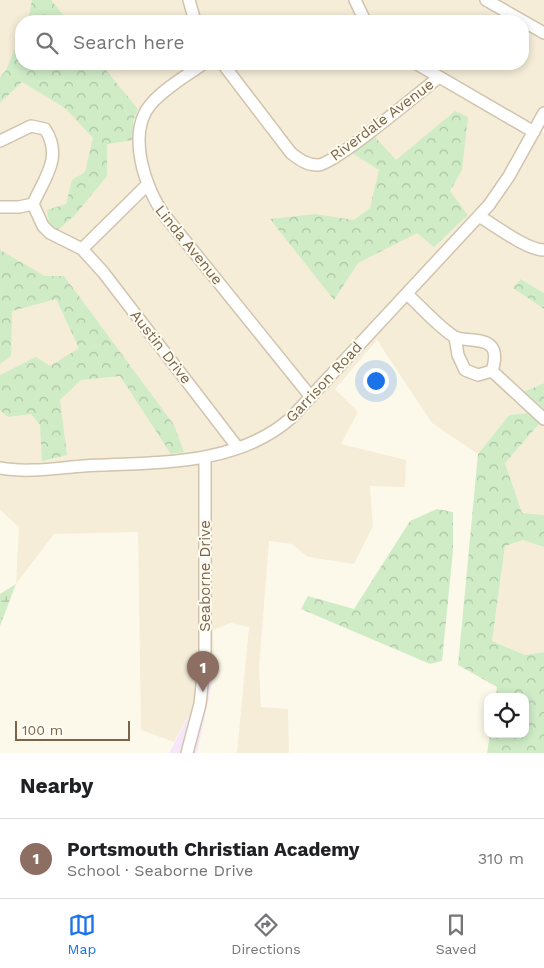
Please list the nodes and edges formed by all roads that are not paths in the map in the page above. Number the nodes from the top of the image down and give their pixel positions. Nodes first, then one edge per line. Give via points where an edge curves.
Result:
1 (189, 0) edge
2 (356, 0) edge
3 (486, 0) edge
4 (193, 15) edge
5 (362, 15) edge
6 (513, 15) edge
7 (529, 24) edge
8 (544, 32) edge
9 (195, 70) edge
10 (228, 70) edge
11 (427, 70) edge
12 (438, 77) junction
13 (544, 113) edge
14 (534, 132) junction
15 (0, 141) edge
16 (147, 184) junction
17 (33, 204) junction
18 (0, 207) edge
19 (479, 216) junction
20 (82, 249) junction
21 (544, 250) edge
22 (407, 294) junction
23 (455, 337) junction
24 (492, 371) junction
25 (311, 397) junction
26 (544, 420) edge
27 (238, 448) junction
28 (205, 456) junction
29 (0, 468) edge
30 (187, 753) edge

1 - 4 street
2 - 5 street
3 - 6 street
7 - 8 street
9 - 16 street, Linda Avenue via 151,105 141,120 139,147
10 - 12 street, Riverdale Avenue via 291,153 305,163 317,165 339,155
11 - 12 street
12 - 14 street
13 - 14 street, Garrison Road
14 - 19 street, Garrison Road via 499,191
15 - 17 street via 30,126 45,129 51,138 54,156
16 - 20 street
16 - 25 street, Linda Avenue via 160,209
17 - 18 street
17 - 20 street via 50,233
19 - 21 street via 523,242
19 - 22 street, Garrison Road
20 - 27 street, Austin Drive
22 - 23 street
22 - 25 street, Garrison Road
23 - 24 street via 465,370 478,375
23 - 24 street via 488,344 495,357
24 - 26 street
25 - 27 street, Garrison Road via 273,434
27 - 28 street, Garrison Road
28 - 29 street, Garrison Road via 136,464
28 - 30 street, Seaborne Drive via 205,656 200,704

